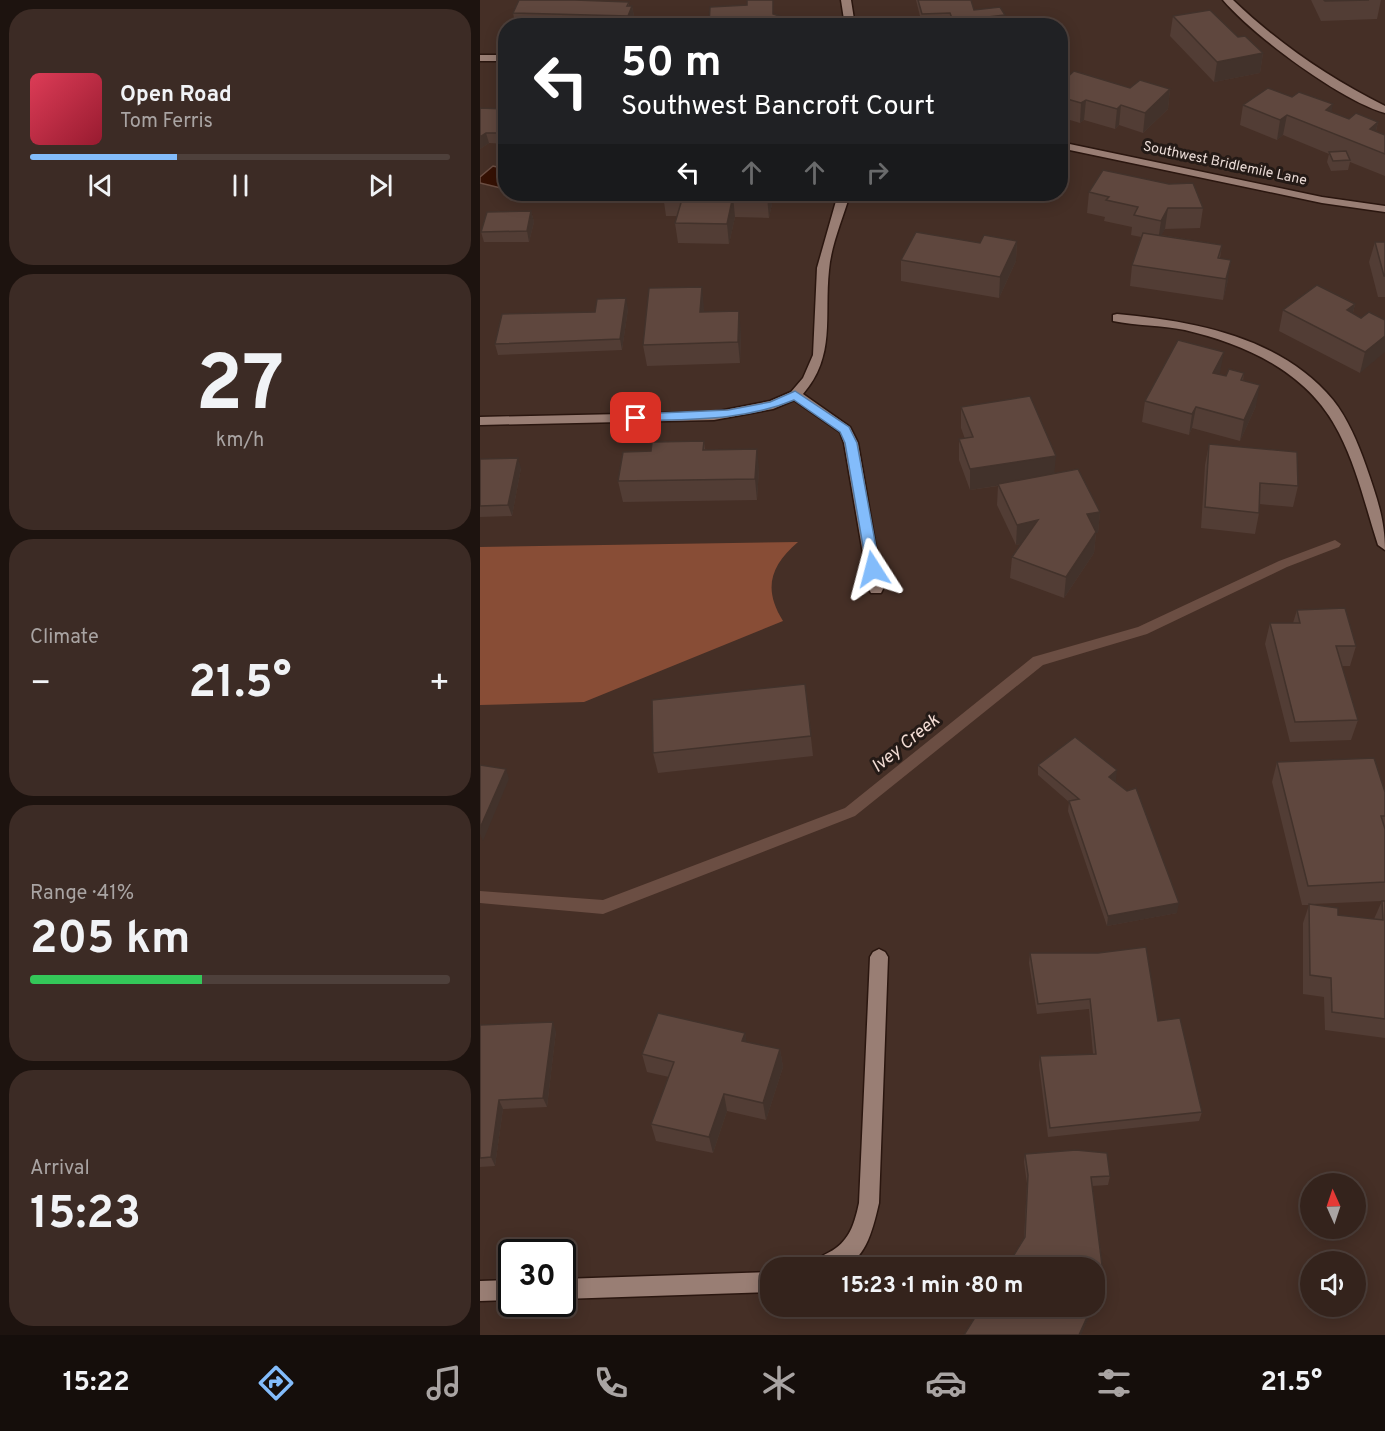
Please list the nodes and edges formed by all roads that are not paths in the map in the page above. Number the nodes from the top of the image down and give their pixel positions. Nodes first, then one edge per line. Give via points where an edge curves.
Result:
1 (846, 0) edge
2 (1228, 0) edge
3 (849, 18) edge
4 (480, 58) edge
5 (498, 58) edge
6 (1385, 110) edge
7 (1068, 147) edge
8 (842, 201) edge
9 (1385, 209) edge
10 (1117, 318) dead end
11 (795, 395) junction
12 (480, 421) edge
13 (1385, 545) edge
14 (876, 589) dead end
15 (879, 957) dead end
16 (840, 1257) edge
17 (760, 1282) edge
18 (576, 1289) edge
19 (498, 1290) edge
20 (480, 1291) edge

1 - 3 street
2 - 6 street via 1289,54 1327,80
4 - 5 street
7 - 9 street, Southwest Bridlemile Lane via 1322,200
8 - 11 street via 823,268 819,355 809,379
10 - 13 street via 1166,322 1235,340 1276,360 1310,384 1346,433
11 - 12 street via 773,405 714,416
11 - 14 street via 845,430 851,443
15 - 16 street via 869,1203 863,1232
17 - 18 street
19 - 20 street

